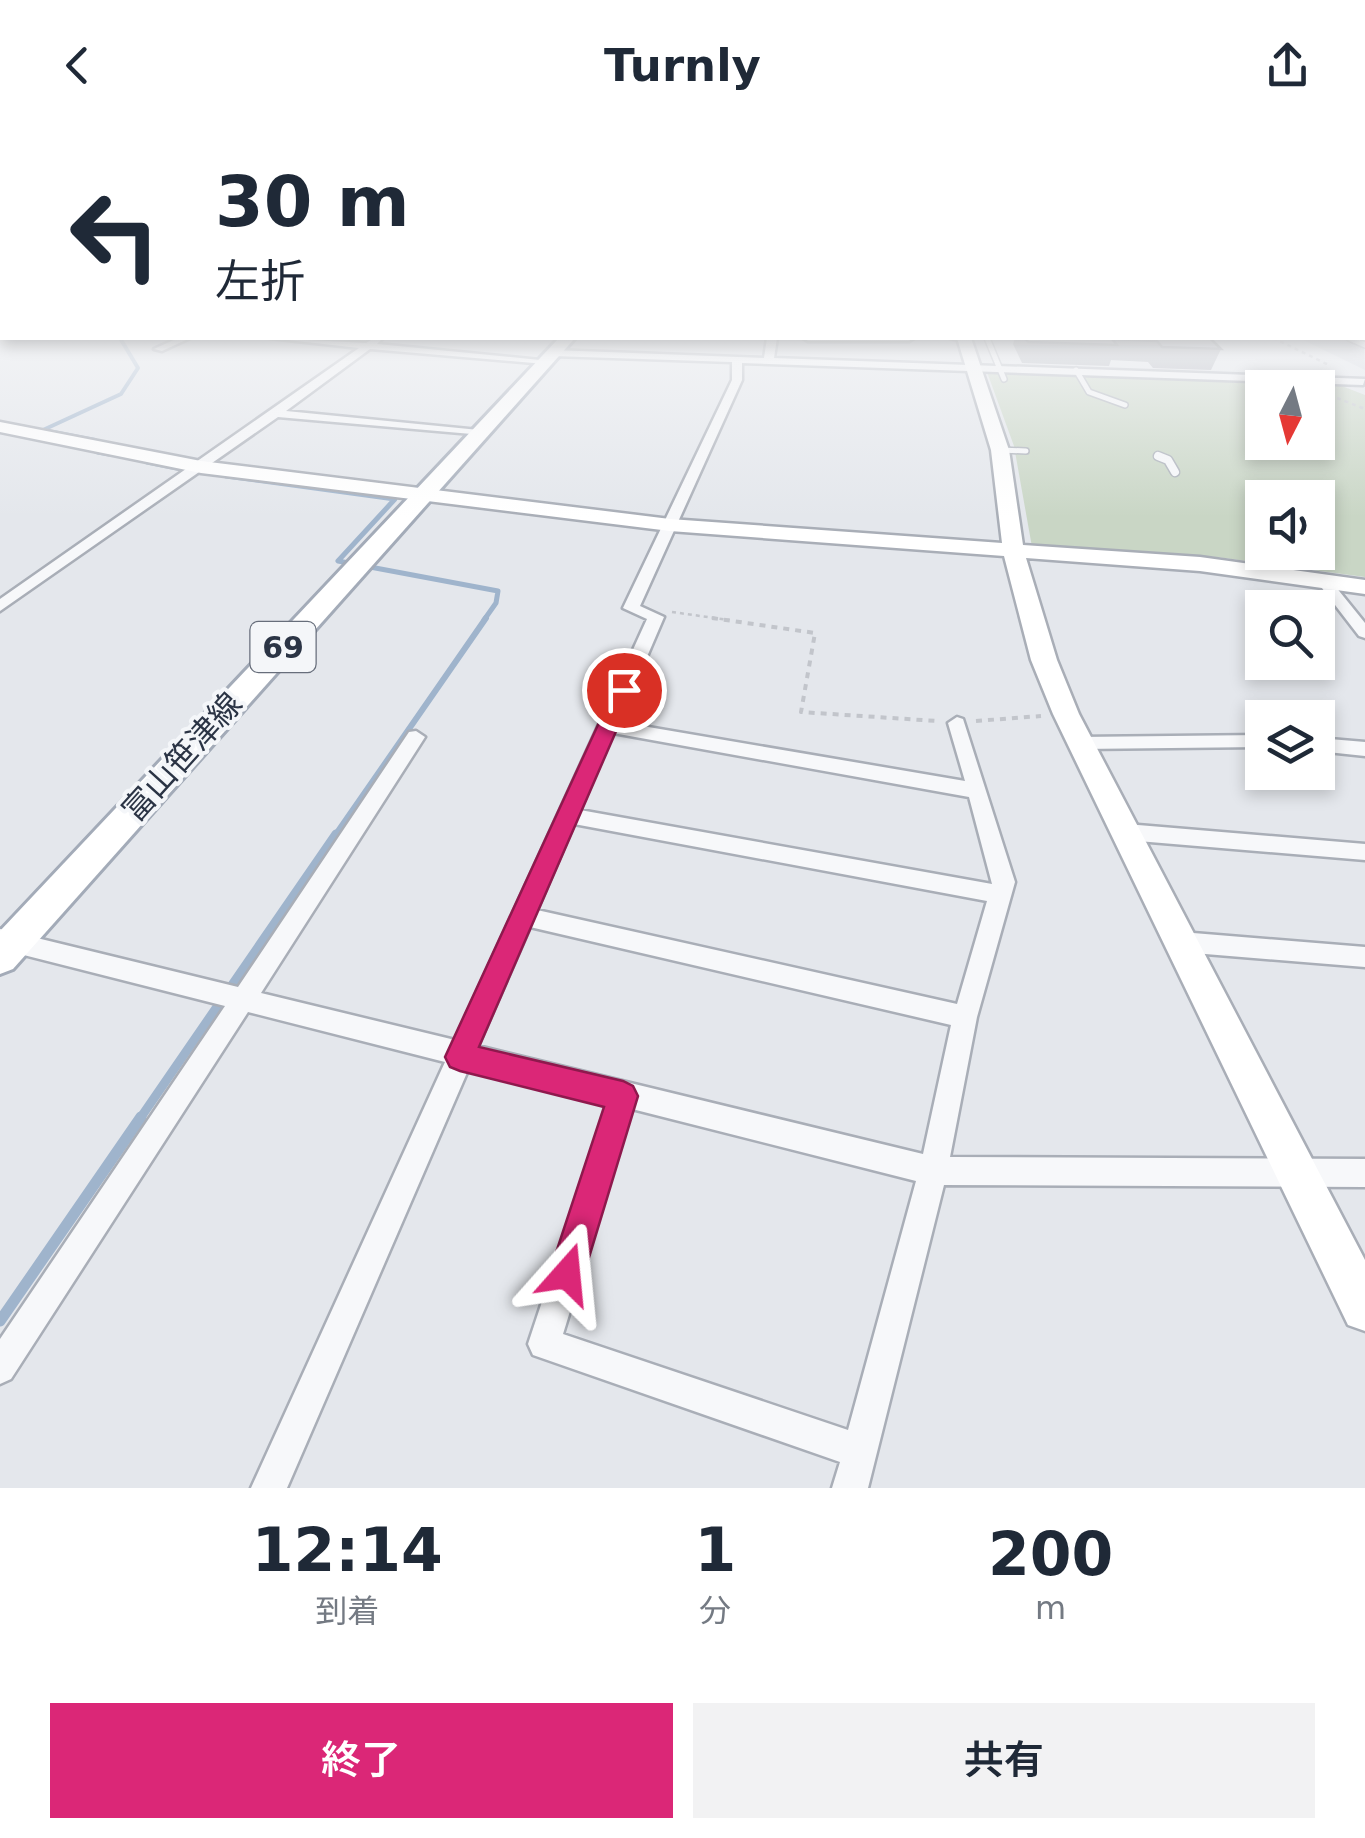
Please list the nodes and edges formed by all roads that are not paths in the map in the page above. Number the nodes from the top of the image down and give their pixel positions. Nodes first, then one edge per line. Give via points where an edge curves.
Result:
1 (307, 390) edge
2 (518, 390) edge
3 (732, 390) edge
4 (992, 390) edge
5 (1087, 390) edge
6 (1125, 405) dead end
7 (276, 413) junction
8 (0, 427) edge
9 (478, 434) junction
10 (1158, 456) dead end
11 (201, 467) junction
12 (1176, 472) dead end
13 (423, 494) junction
14 (670, 525) junction
15 (1014, 553) junction
16 (1322, 579) junction
17 (1365, 587) edge
18 (0, 606) edge
19 (1365, 633) edge
20 (957, 723) road end
21 (608, 726) junction
22 (416, 737) dead end
23 (1245, 742) edge
24 (1080, 743) junction
25 (1335, 746) edge
26 (1365, 749) edge
27 (978, 791) junction
28 (568, 815) junction
29 (1126, 832) junction
30 (1365, 852) edge
31 (1000, 895) junction
32 (523, 916) junction
33 (1181, 942) junction
34 (4, 946) edge
35 (1365, 957) edge
36 (244, 1002) junction
37 (965, 1016) junction
38 (460, 1057) junction
39 (623, 1096) junction
40 (933, 1171) junction
41 (1365, 1173) edge
42 (1299, 1175) junction
43 (1365, 1308) edge
44 (0, 1368) edge
45 (860, 1451) junction
46 (269, 1488) edge
47 (850, 1488) edge

1 - 7 street
2 - 9 main road, 富山笹津線 / 69
3 - 14 street
4 - 15 street via 1013,451
5 - 6 lane
7 - 9 street
7 - 11 street
8 - 11 street
9 - 13 main road, 富山笹津線 / 69
10 - 12 lane
11 - 13 street
11 - 18 street
13 - 14 street
13 - 34 main road, 富山笹津線 / 69
14 - 15 street
14 - 21 street via 631,608 656,617
15 - 16 street
15 - 24 street via 1044,660
16 - 17 street
16 - 19 street
20 - 27 street
21 - 27 street
21 - 28 street
22 - 36 street
23 - 24 street
24 - 29 street
25 - 26 street
27 - 31 street via 1004,882
28 - 31 street
28 - 32 street
29 - 30 street
29 - 33 street
31 - 37 street
32 - 37 street
32 - 38 street
33 - 35 street
33 - 42 street
34 - 36 street
36 - 38 street
36 - 44 street
37 - 40 street
38 - 39 street
38 - 46 street
39 - 40 street
39 - 45 street via 544,1344
40 - 42 street
40 - 45 street
41 - 42 street
42 - 43 street
45 - 47 street

